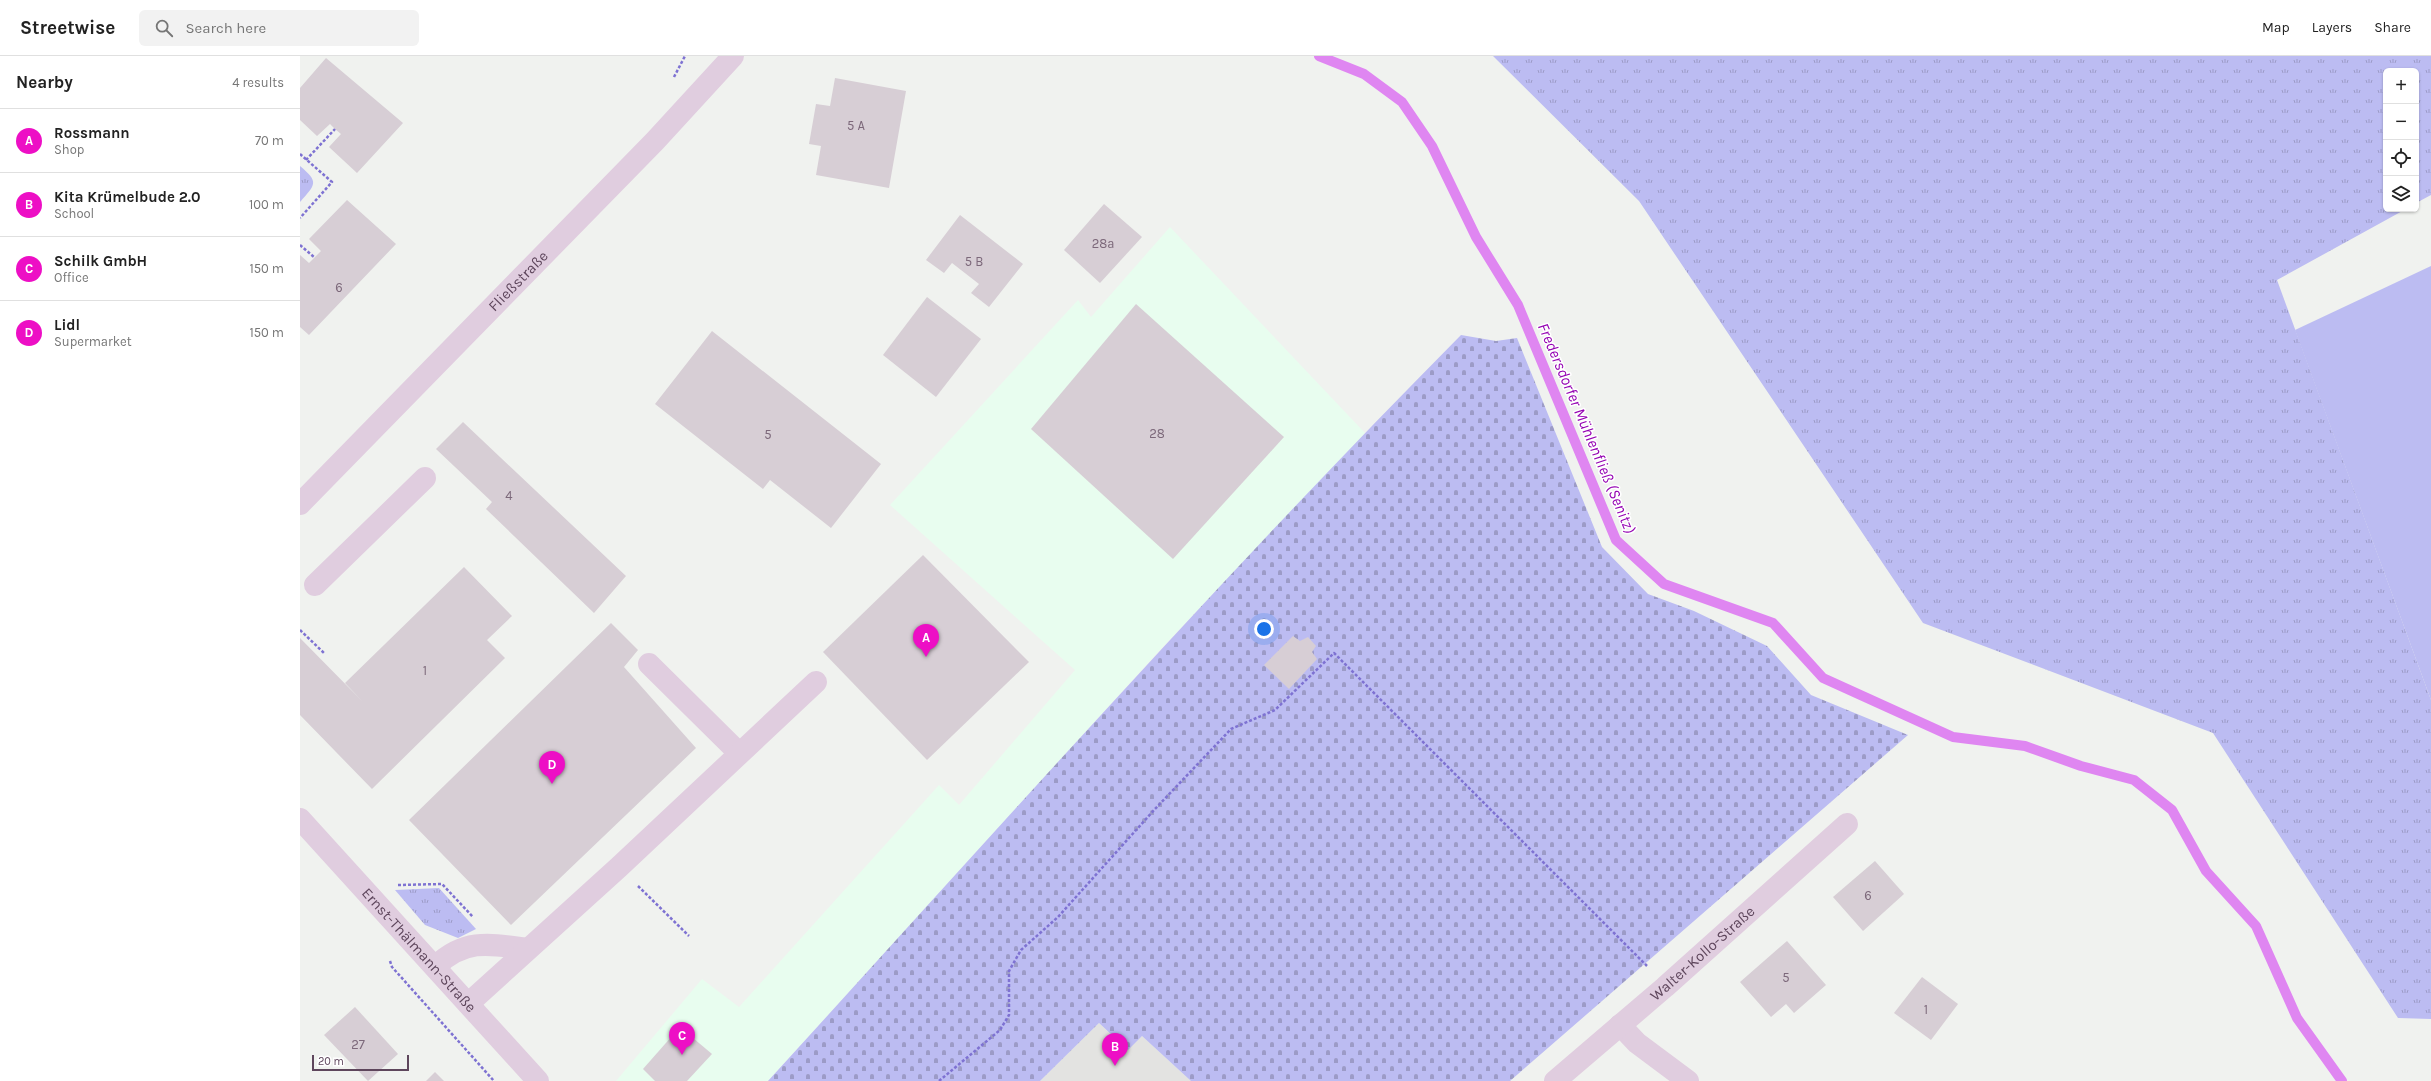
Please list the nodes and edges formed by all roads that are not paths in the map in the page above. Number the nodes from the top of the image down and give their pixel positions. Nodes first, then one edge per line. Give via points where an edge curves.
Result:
1 (733, 56) edge
2 (425, 478) dead end
3 (300, 504) edge
4 (315, 585) dead end
5 (649, 664) dead end
6 (816, 682) dead end
7 (739, 753) junction
8 (300, 819) edge
9 (1847, 824) dead end
10 (528, 949) junction
11 (436, 966) junction
12 (469, 1003) junction
13 (1620, 1025) junction
14 (538, 1081) edge
15 (1555, 1081) edge
16 (1688, 1081) edge

1 - 3 street, Fließstraße via 650,146
2 - 4 street
5 - 7 street
6 - 7 street
7 - 10 street
8 - 11 street, Ernst-Thälmann-Straße
9 - 13 street, Walter-Kollo-Straße
10 - 11 street via 483,944 447,955
10 - 12 street
11 - 12 street, Ernst-Thälmann-Straße
12 - 14 street, Ernst-Thälmann-Straße
13 - 15 street, Walter-Kollo-Straße
13 - 16 street via 1637,1043

